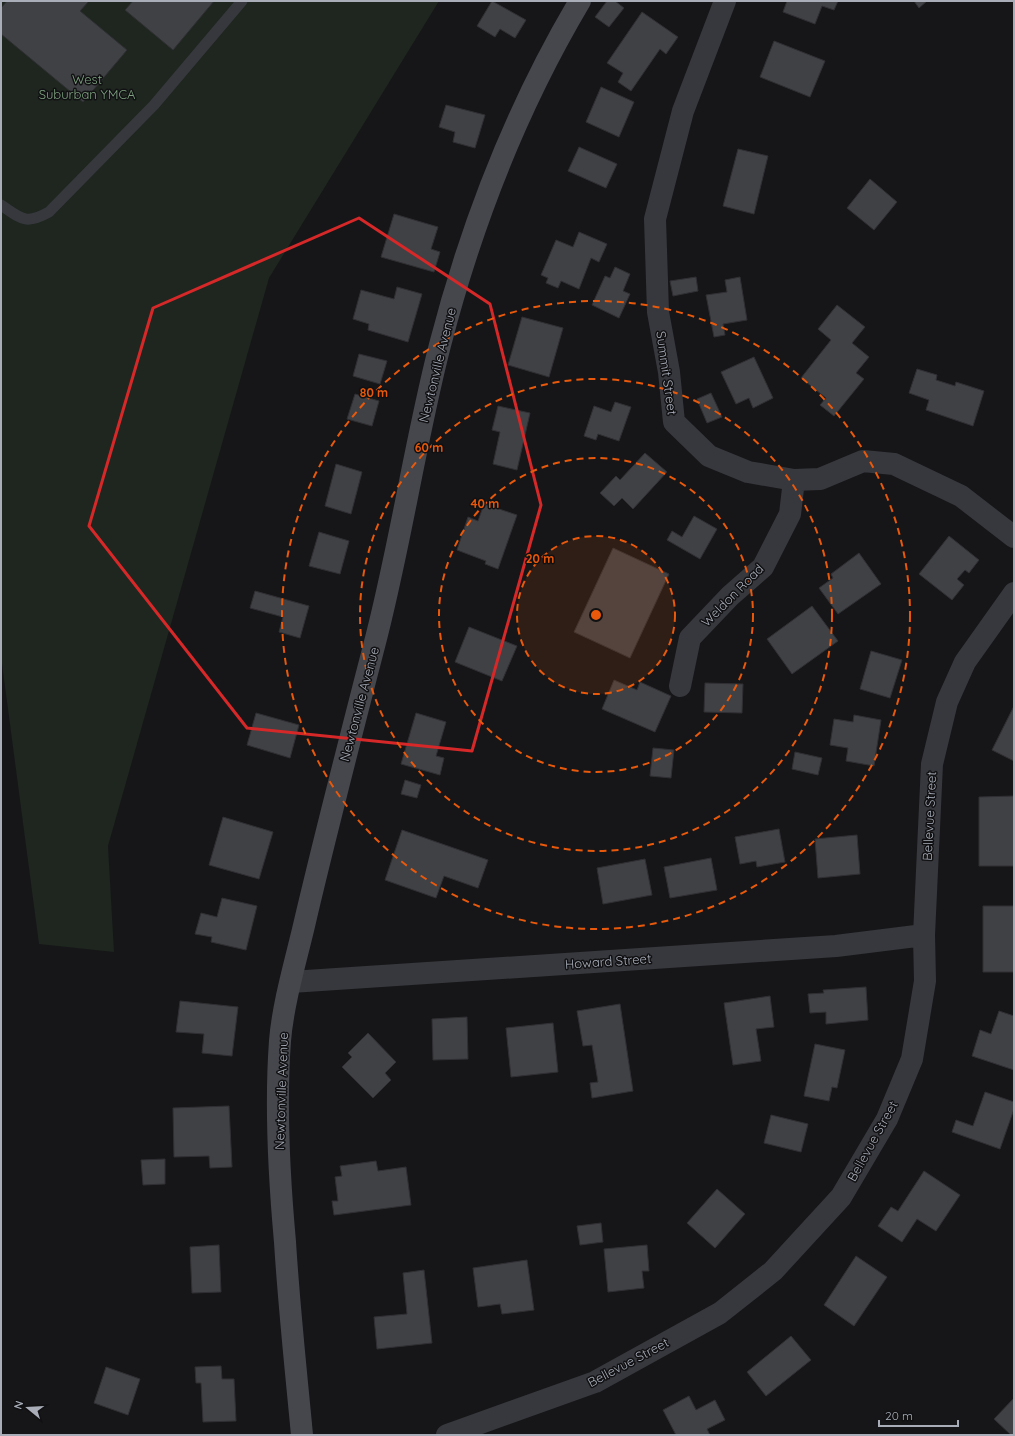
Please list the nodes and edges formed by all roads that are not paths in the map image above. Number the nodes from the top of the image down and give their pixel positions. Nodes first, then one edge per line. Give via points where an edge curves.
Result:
1 (242, 1) edge
2 (580, 1) edge
3 (725, 1) edge
4 (1, 204) edge
5 (794, 480) junction
6 (1014, 537) edge
7 (1014, 594) edge
8 (680, 686) dead end
9 (924, 935) junction
10 (291, 982) junction
11 (302, 1435) edge
12 (447, 1435) edge

1 - 4 lane via 154,105 49,212 36,219 26,220
2 - 10 main road, Newtonville Avenue via 547,59 510,138 484,206 440,343 414,454 391,575 333,800
3 - 5 street, Summit Street via 683,111 655,219 658,312 669,372 674,422 709,456 748,472
5 - 6 street, Summit Street via 820,479 863,461 894,464 961,496
5 - 8 street, Weldon Road via 790,514 763,567 730,596 690,638
7 - 9 street, Bellevue Street via 965,662 947,702 932,764
9 - 10 street, Howard Street via 828,947
9 - 12 street, Bellevue Street via 925,981 912,1059 887,1120 841,1197 773,1271 720,1313 595,1382
10 - 11 main road, Newtonville Avenue via 280,1038 278,1134 290,1315

